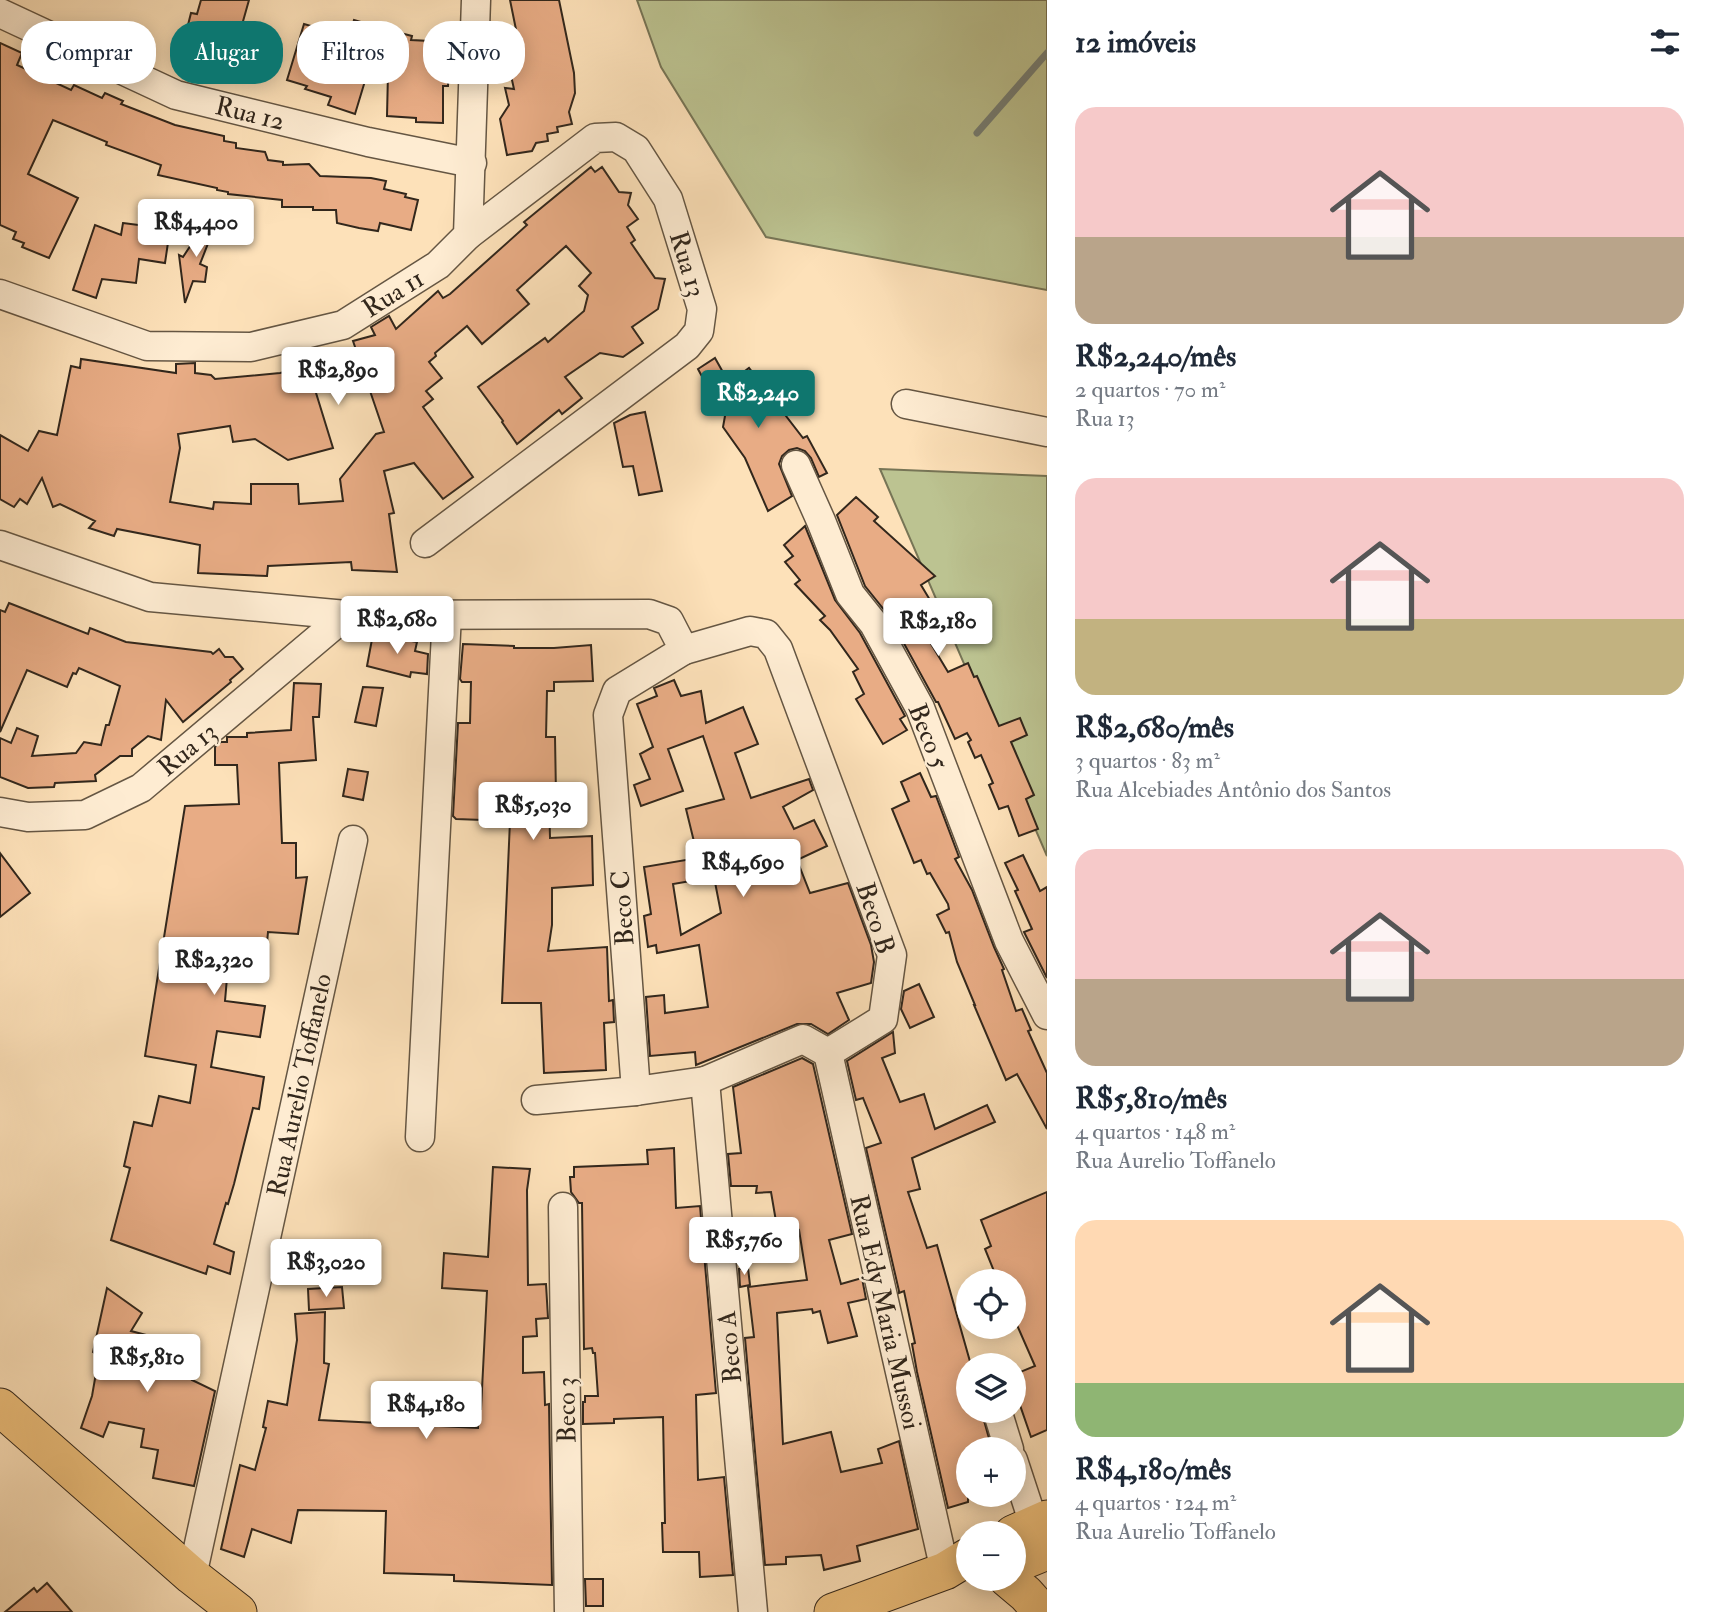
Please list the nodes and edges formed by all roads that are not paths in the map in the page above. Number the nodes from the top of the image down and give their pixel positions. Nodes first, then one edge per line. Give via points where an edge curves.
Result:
1 (476, 0) edge
2 (0, 13) edge
3 (472, 163) junction
4 (468, 235) junction
5 (0, 294) edge
6 (906, 404) dead end
7 (1047, 432) edge
8 (796, 465) dead end
9 (425, 543) dead end
10 (0, 545) edge
11 (447, 614) junction
12 (346, 615) junction
13 (684, 650) junction
14 (0, 812) edge
15 (353, 840) dead end
16 (1047, 1015) edge
17 (828, 1053) junction
18 (705, 1082) junction
19 (636, 1091) junction
20 (536, 1100) dead end
21 (421, 1137) dead end
22 (564, 1208) dead end
23 (0, 1408) edge
24 (1026, 1507) edge
25 (1034, 1536) edge
26 (956, 1550) edge
27 (956, 1567) edge
28 (192, 1576) junction
29 (1022, 1591) edge
30 (238, 1612) edge
31 (569, 1612) edge
32 (753, 1612) edge
33 (833, 1612) edge
34 (1042, 1612) edge

1 - 3 street
2 - 3 street, Rua 12 via 176,95
3 - 4 street
4 - 5 street, Rua 11 via 438,265 343,325 251,347 147,346
4 - 9 street, Rua 13 via 595,138 616,137 636,149 668,199 702,309 699,331 687,346
6 - 7 street
8 - 16 street, Beco 5 via 850,594 874,624 920,708 1009,941
10 - 12 street via 150,597
11 - 12 street
11 - 13 street via 649,614 669,621
11 - 21 street
12 - 14 street, Rua 13 via 141,788 85,815 28,817
13 - 17 street, Beco B via 750,631 766,634 778,649 892,955 883,1019
13 - 19 street, Beco C via 617,691 608,715
15 - 28 street, Rua Aurelio Toffanelo
17 - 18 street via 803,1039
17 - 26 street, Rua Edy Maria Mussoi
18 - 19 street
18 - 32 street, Beco A
19 - 20 street
22 - 31 street, Beco 3
23 - 28 main road
24 - 25 street
27 - 33 main road
28 - 30 main road
29 - 34 main road

